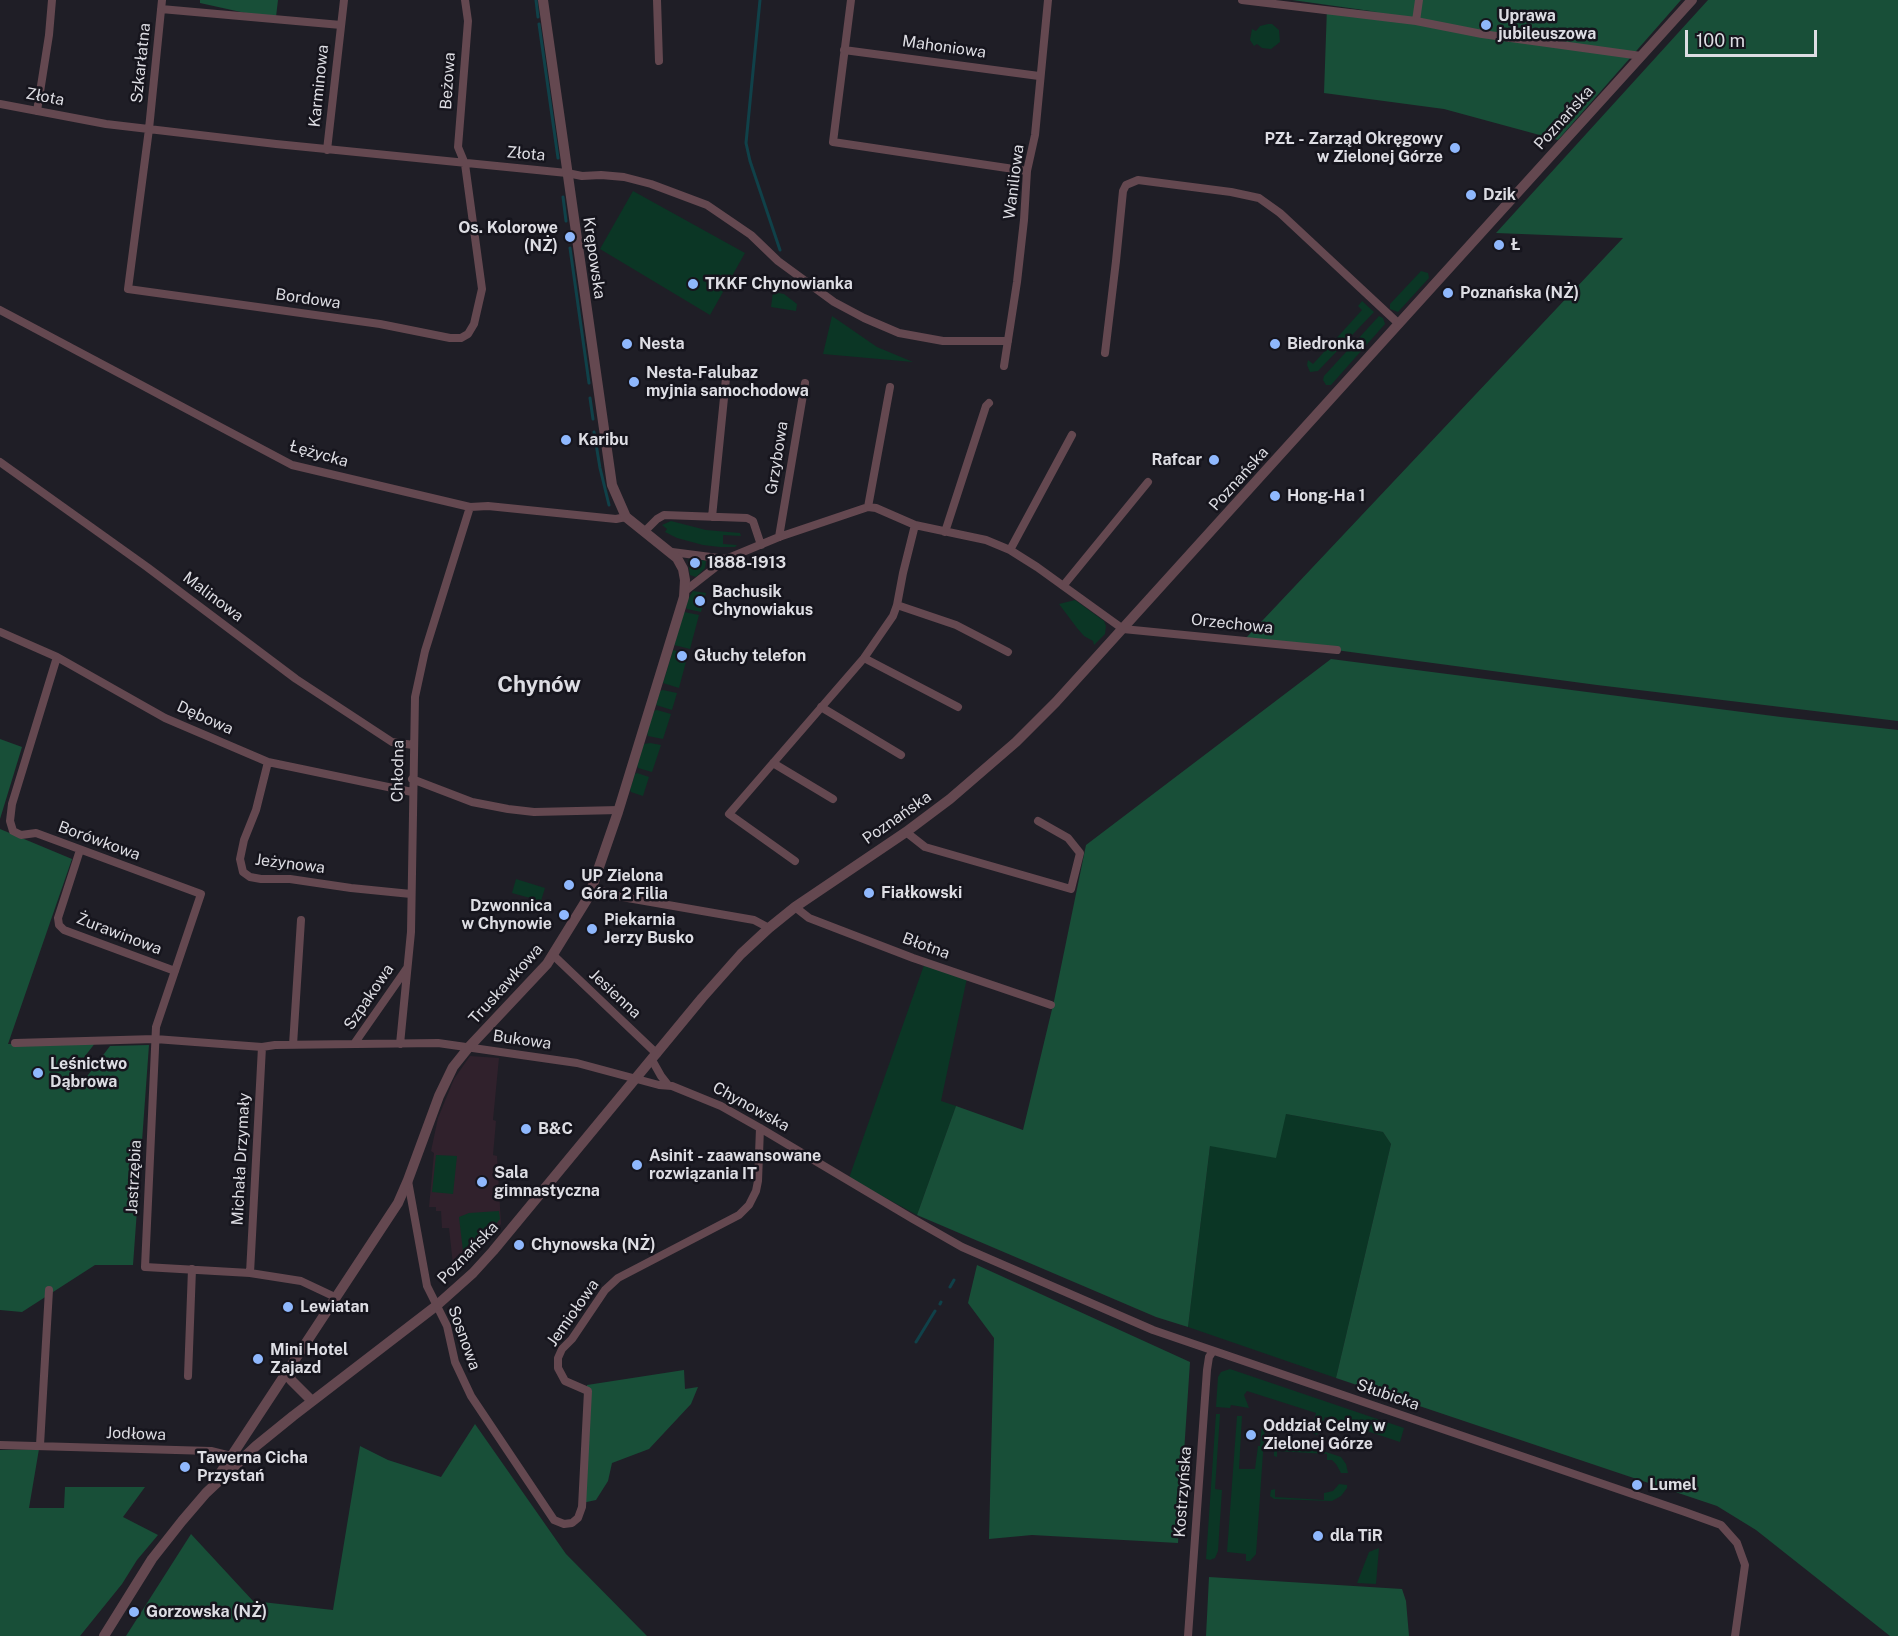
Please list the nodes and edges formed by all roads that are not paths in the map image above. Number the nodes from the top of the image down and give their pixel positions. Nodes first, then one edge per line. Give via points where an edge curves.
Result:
1 (52, 0) edge
2 (344, 0) edge
3 (465, 0) edge
4 (543, 0) edge
5 (657, 0) edge
6 (851, 0) edge
7 (1048, 0) edge
8 (1242, 0) edge
9 (1419, 0) edge
10 (1692, 0) edge
11 (162, 5) edge
12 (1416, 21) junction
13 (341, 25) junction
14 (844, 50) junction
15 (1641, 56) junction
16 (659, 61) dead end
17 (1039, 76) junction
18 (0, 105) edge
19 (38, 111) junction
20 (149, 129) junction
21 (327, 150) junction
22 (465, 164) junction
23 (1027, 171) junction
24 (567, 173) junction
25 (0, 310) edge
26 (1399, 324) junction
27 (1008, 341) junction
28 (1105, 353) dead end
29 (1004, 366) dead end
30 (726, 378) dead end
31 (805, 383) dead end
32 (890, 387) dead end
33 (989, 403) dead end
34 (1072, 435) dead end
35 (0, 462) edge
36 (1148, 482) dead end
37 (470, 507) junction
38 (868, 507) junction
39 (626, 517) junction
40 (712, 517) junction
41 (915, 525) junction
42 (644, 532) junction
43 (945, 532) junction
44 (779, 537) junction
45 (761, 545) junction
46 (1011, 550) junction
47 (672, 552) junction
48 (726, 559) junction
49 (1064, 586) junction
50 (685, 591) junction
51 (897, 605) junction
52 (1123, 628) junction
53 (0, 632) edge
54 (1337, 650) dead end
55 (1008, 652) dead end
56 (57, 657) junction
57 (864, 658) junction
58 (821, 707) junction
59 (958, 707) dead end
60 (413, 746) junction
61 (901, 755) dead end
62 (268, 762) junction
63 (773, 763) junction
64 (412, 779) junction
65 (412, 792) junction
66 (833, 799) dead end
67 (619, 810) junction
68 (1038, 821) dead end
69 (906, 831) junction
70 (80, 850) junction
71 (795, 861) dead end
72 (593, 888) junction
73 (411, 894) junction
74 (795, 907) junction
75 (302, 921) dead end
76 (769, 928) junction
77 (553, 956) junction
78 (408, 966) junction
79 (175, 971) junction
80 (1051, 1005) dead end
81 (155, 1039) junction
82 (15, 1043) dead end
83 (354, 1044) junction
84 (400, 1044) junction
85 (293, 1045) junction
86 (261, 1047) junction
87 (469, 1047) junction
88 (654, 1057) junction
89 (636, 1078) junction
90 (668, 1085) junction
91 (760, 1128) junction
92 (408, 1180) junction
93 (941, 1235) joint
94 (192, 1269) junction
95 (250, 1274) junction
96 (49, 1290) dead end
97 (335, 1297) junction
98 (436, 1306) junction
99 (1214, 1351) junction
100 (288, 1368) junction
101 (188, 1376) dead end
102 (312, 1401) junction
103 (0, 1445) edge
104 (40, 1445) junction
105 (231, 1456) junction
106 (206, 1493) junction
107 (554, 1520) joint
108 (104, 1636) edge
109 (1188, 1636) edge
110 (1735, 1636) edge

1 - 19 street
2 - 13 street, Karminowa
3 - 22 street, Beżowa via 468,21 458,147
4 - 24 street, Krępowska
5 - 16 street
6 - 14 street
7 - 17 street, Waniliowa
8 - 12 street
9 - 12 street
10 - 15 street, Poznańska
11 - 13 street, Karminowa
11 - 20 street, Szkarłatna
12 - 15 street
13 - 21 street, Karminowa
14 - 17 street, Mahoniowa
14 - 23 street via 832,142
15 - 26 street, Poznańska
17 - 23 street, Waniliowa via 1035,135
18 - 19 street, Złota
19 - 20 street, Złota
20 - 21 street, Złota
20 - 22 street, Bordowa via 128,289 380,324 450,338 468,334 482,289
21 - 22 street, Złota
22 - 24 street, Złota
23 - 27 street, Waniliowa
24 - 27 street, Złota via 624,177 707,206 834,302 899,333 943,340
24 - 39 street, Krępowska via 609,474
25 - 37 street, Łężycka via 292,465
26 - 28 street via 1259,198 1138,180 1126,184 1123,191
26 - 52 street, Poznańska
27 - 29 street, Waniliowa
30 - 40 street
31 - 44 street, Grzybowa
32 - 38 street
33 - 43 street
34 - 46 street
35 - 60 street, Malinowa via 296,679 392,742
36 - 49 street
37 - 39 street, Łężycka
37 - 60 street, Chłodna via 419,673
38 - 41 street
38 - 44 street
39 - 42 street
40 - 42 street via 664,515
40 - 45 street via 753,521
41 - 43 street
41 - 51 street
42 - 47 street
43 - 46 street via 986,540
44 - 45 street
45 - 48 street
46 - 49 street
47 - 48 street
47 - 50 street, Truskawkowa via 683,569
48 - 50 street
49 - 52 street
50 - 67 street, Truskawkowa
51 - 55 street via 956,625
51 - 57 street
52 - 54 street, Orzechowa
52 - 69 street, Poznańska via 1016,742
53 - 56 street, Dębowa
56 - 62 street, Dębowa via 165,718
56 - 70 street, Borówkowa via 10,821 13,831 21,835 36,833
57 - 58 street
57 - 59 street
58 - 61 street
58 - 63 street
60 - 64 street, Chłodna
62 - 65 street, Dębowa
62 - 73 street, Jeżynowa via 244,840 240,860 243,872 261,879
63 - 66 street
63 - 71 street via 729,814
64 - 65 street, Chłodna
64 - 67 street via 496,807 534,812
65 - 73 street, Chłodna
67 - 72 street, Truskawkowa
68 - 69 street via 1068,837 1080,853 1071,889 925,848
69 - 74 street, Poznańska
70 - 79 street, Żurawinowa via 59,925
70 - 79 street, Borówkowa via 201,894
72 - 76 street via 622,897 754,920
72 - 77 street, Truskawkowa
73 - 78 street, Chłodna
74 - 76 street, Poznańska
74 - 80 street, Błotna via 808,918
75 - 85 street
76 - 88 street, Poznańska via 727,970
77 - 87 street, Truskawkowa
77 - 88 street, Jesienna
78 - 83 street, Szpakowa
78 - 84 street, Chłodna
79 - 81 street, Borówkowa
81 - 82 street, Bukowa
81 - 86 street, Bukowa
81 - 94 street, Jastrzębia via 145,1267
83 - 84 street, Bukowa
83 - 85 street, Bukowa
84 - 87 street, Bukowa
85 - 86 street, Bukowa
86 - 95 street, Michała Drzymały
87 - 89 street, Bukowa via 576,1063
87 - 92 street, Truskawkowa via 445,1081
88 - 89 street, Poznańska
88 - 90 street
89 - 90 street, Chynowska
89 - 98 street, Poznańska via 494,1251
90 - 91 street, Chynowska via 721,1106
91 - 93 street, Chynowska
91 - 107 street, Jemiołowa via 758,1180 748,1205 739,1215 618,1278 562,1349 558,1368 565,1381 588,1391 582,1508 572,1523
92 - 97 street, Truskawkowa via 398,1203
92 - 98 street, Sosnowa via 427,1287
93 - 99 street, Słubicka via 975,1254
94 - 95 street, Jastrzębia
94 - 101 street
95 - 97 street, Jastrzębia via 301,1281
96 - 104 street
97 - 100 street, Truskawkowa
98 - 102 street, Poznańska
98 - 107 street, Sosnowa via 447,1326 454,1361 471,1396
99 - 109 street, Kostrzyńska via 1207,1370
99 - 110 street, Słubicka via 1721,1526 1737,1543 1743,1557
100 - 102 street via 291,1380
100 - 105 street, Truskawkowa
102 - 106 street, Poznańska
103 - 104 street, Jodłowa
104 - 105 street, Jodłowa via 211,1451
105 - 106 street, Truskawkowa
106 - 108 street, Poznańska via 153,1559

